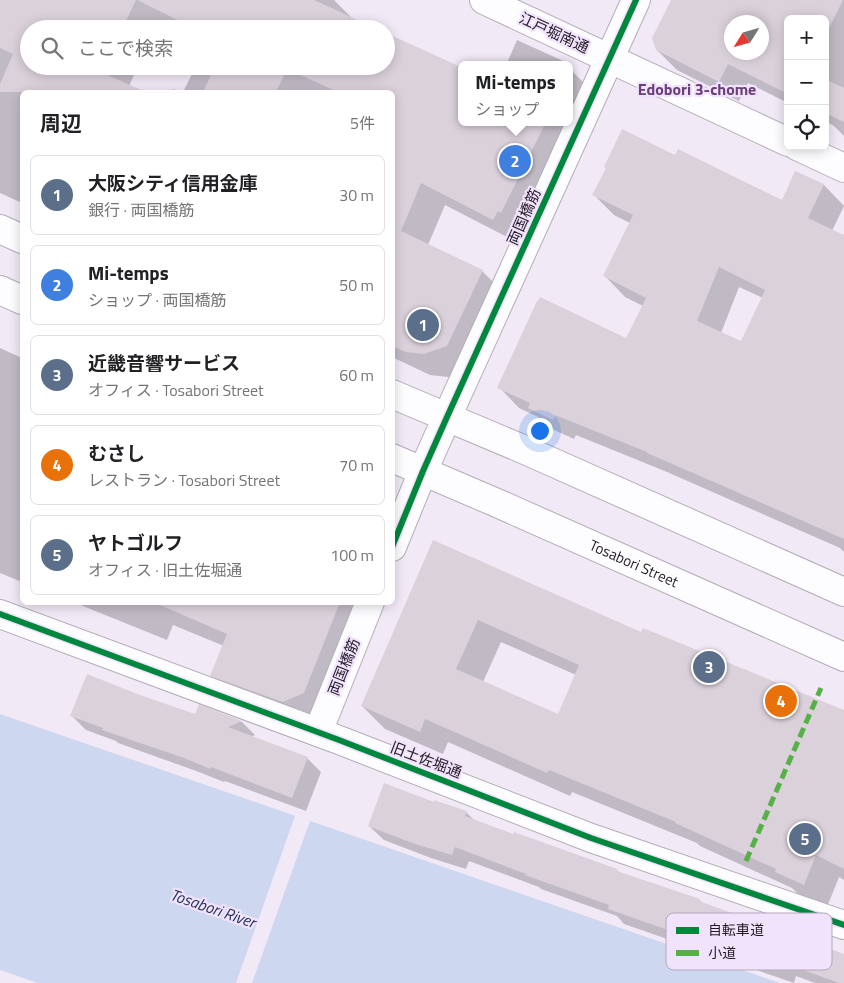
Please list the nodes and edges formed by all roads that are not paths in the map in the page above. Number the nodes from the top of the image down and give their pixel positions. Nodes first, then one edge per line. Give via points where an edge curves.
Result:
1 (484, 0) edge
2 (636, 0) edge
3 (609, 59) junction
4 (784, 140) edge
5 (806, 150) edge
6 (844, 168) edge
7 (0, 229) edge
8 (20, 238) edge
9 (0, 290) edge
10 (20, 299) edge
11 (395, 395) edge
12 (447, 416) junction
13 (395, 459) edge
14 (423, 471) junction
15 (395, 540) edge
16 (844, 592) edge
17 (369, 605) edge
18 (0, 614) edge
19 (844, 656) edge
20 (318, 732) junction
21 (809, 913) edge
22 (832, 921) edge
23 (844, 925) edge

1 - 3 street, 江戸堀南通
2 - 3 street, 両国橋筋
3 - 4 street, 江戸堀南通
3 - 12 street, 両国橋筋
5 - 6 street
7 - 8 street
9 - 10 street
11 - 12 street
12 - 14 street, 両国橋筋
12 - 16 street
13 - 14 street, Tosabori Street
14 - 15 street
14 - 19 street, Tosabori Street
17 - 20 street, 両国橋筋
18 - 20 street, 旧土佐堀通
20 - 21 street, 旧土佐堀通 via 592,838
22 - 23 street, 旧土佐堀通

